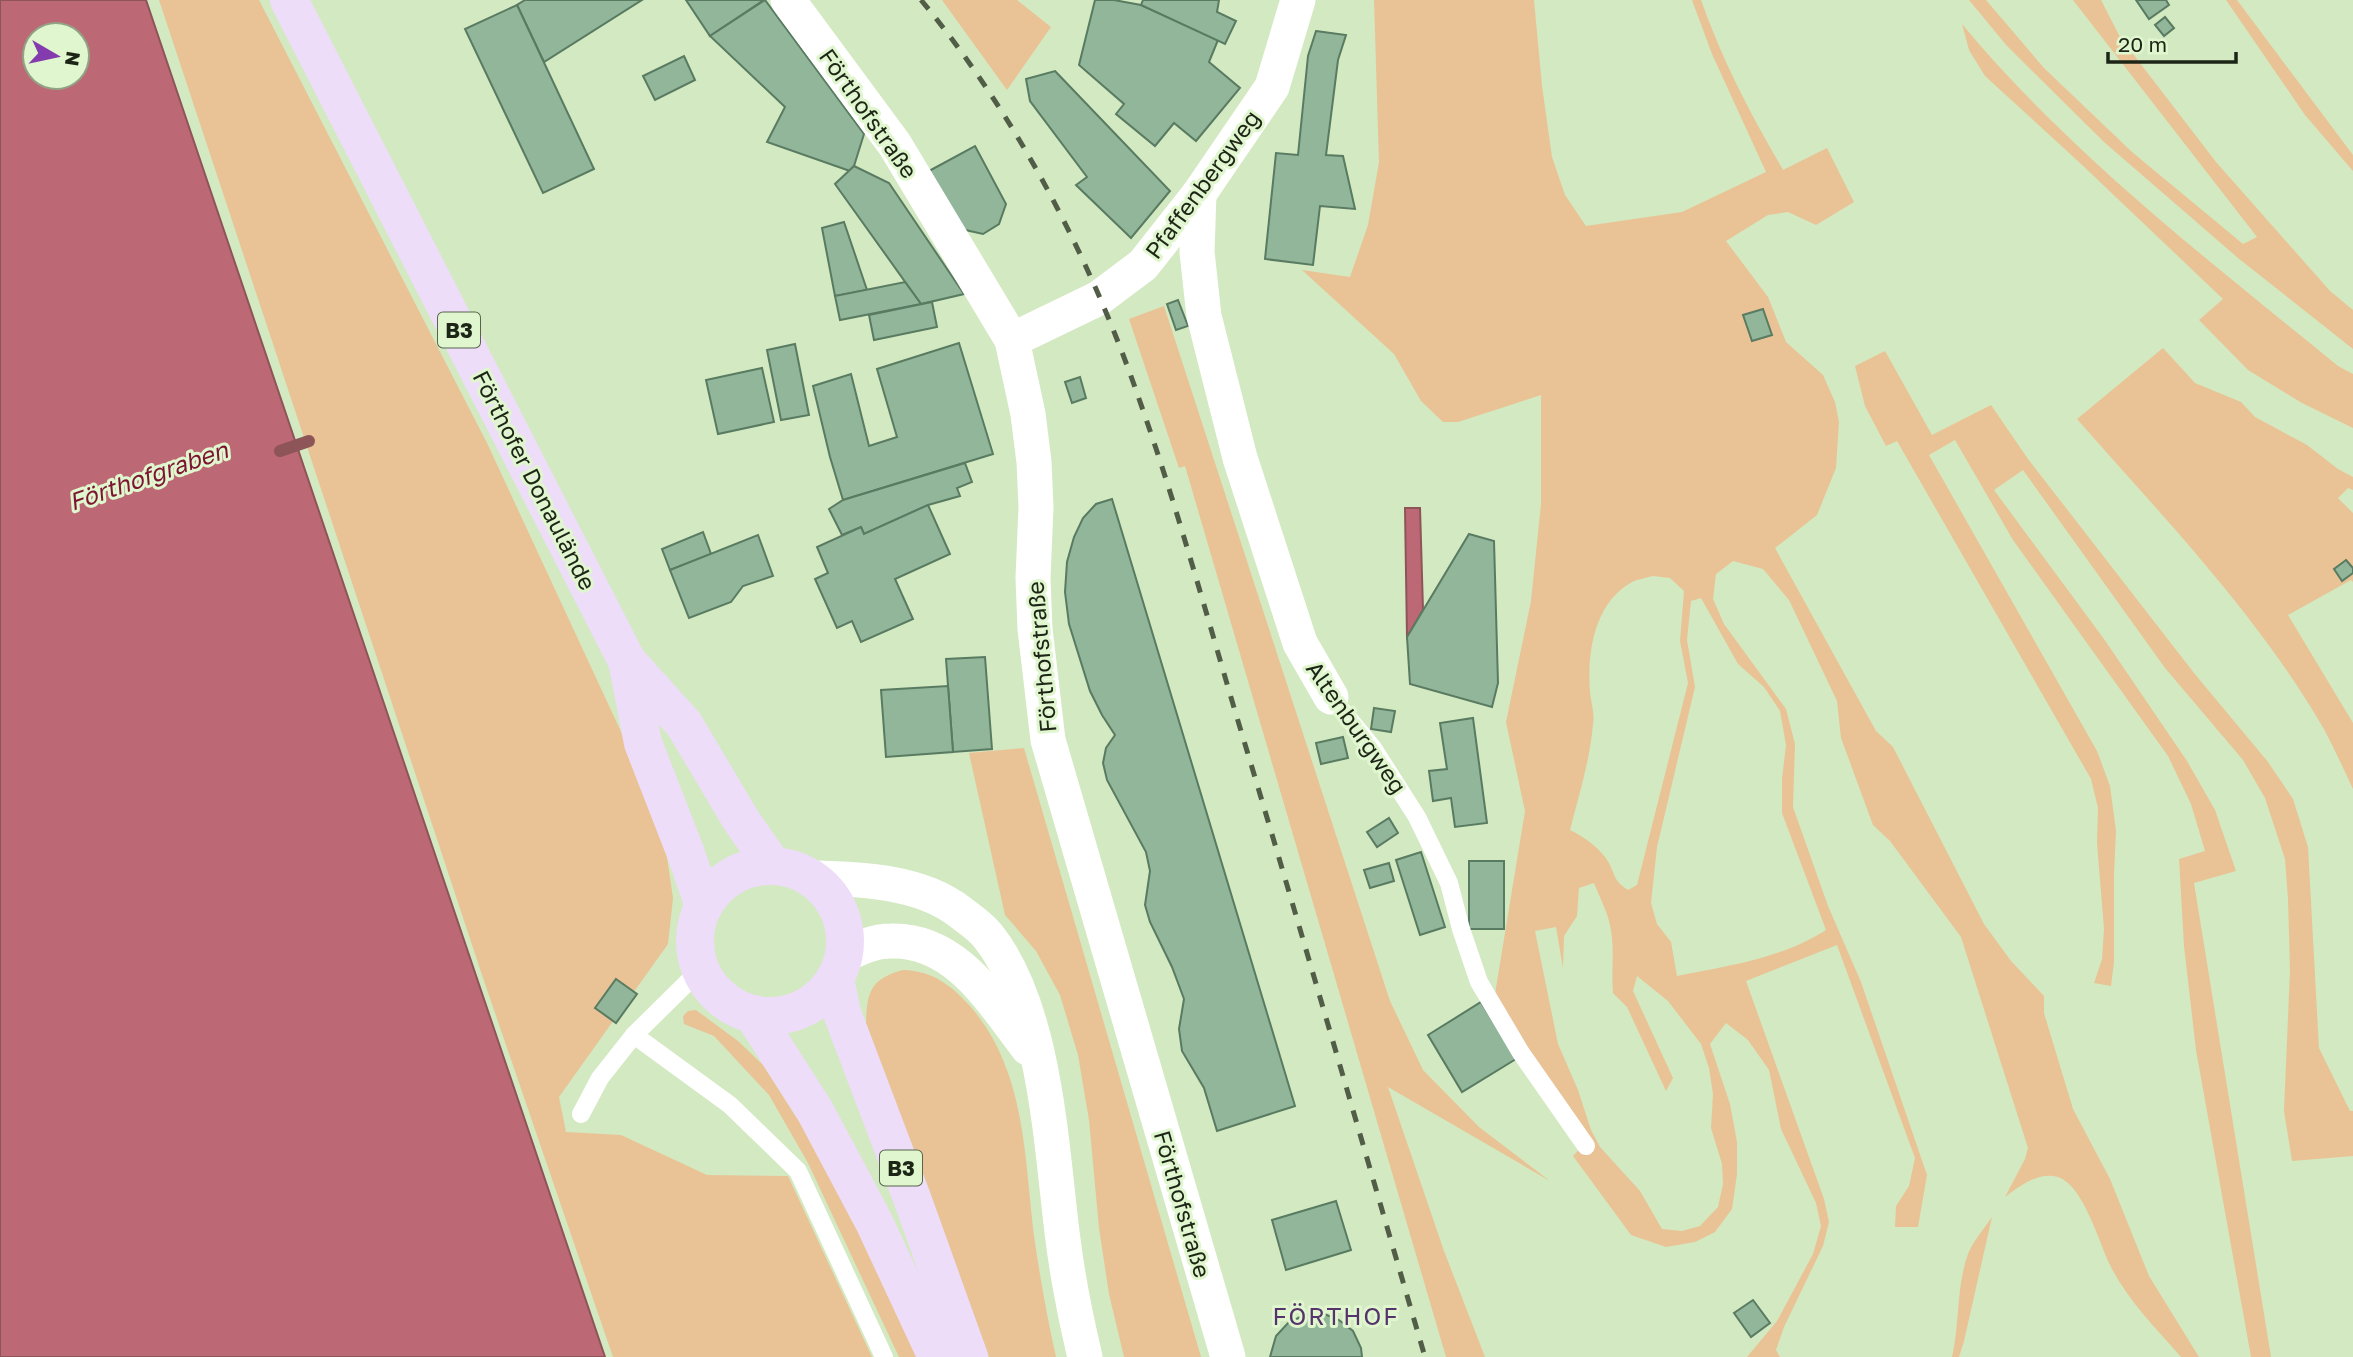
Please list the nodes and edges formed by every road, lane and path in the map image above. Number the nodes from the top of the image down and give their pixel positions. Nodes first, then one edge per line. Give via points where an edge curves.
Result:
1 (788, 0) edge
2 (1297, 0) edge
3 (297, 4) edge
4 (1199, 194) junction
5 (1012, 340) junction
6 (627, 661) junction
7 (1331, 697) joint
8 (773, 866) junction
9 (813, 878) junction
10 (704, 906) junction
11 (840, 966) junction
12 (701, 969) junction
13 (753, 1014) junction
14 (634, 1035) junction
15 (1038, 1062) junction
16 (581, 1114) dead end
17 (1586, 1146) dead end
18 (884, 1357) edge
19 (937, 1357) edge
20 (969, 1357) edge
21 (1085, 1357) edge
22 (1228, 1357) edge

1 - 5 street, Förthofstraße via 895,145
2 - 4 street, Pfaffenbergweg via 1272,87
3 - 6 main road, Förthofer Donaulände / B3
4 - 5 street, Pfaffenbergweg via 1143,265 1099,298
4 - 7 street, Altenburgweg via 1197,253 1205,316 1240,458 1300,643
5 - 22 street, Förthofstraße via 1034,462 1035,629 1048,740
6 - 8 main road, Förthofer Donaulände / B3 via 684,724
6 - 10 main road, Förthofer Donaulände / B3 via 643,743
7 - 17 lane, Altenburgweg via 1373,748 1418,817 1449,883 1479,982 1521,1053
8 - 9 main road, B3
8 - 10 main road, B3 via 752,867 733,876
9 - 11 main road, B3 via 836,904 844,929
9 - 15 street via 894,885 927,894 958,910 987,935 1006,963 1023,1003
10 - 12 main road, B3 via 696,926 695,948
11 - 13 main road, B3 via 820,997 800,1010 777,1016
11 - 15 street via 867,945 892,940 952,958 976,981
11 - 20 main road, B3 via 842,1013
12 - 13 main road, B3 via 713,990 731,1005
12 - 14 lane
13 - 19 main road, B3 via 815,1111 874,1222
14 - 16 lane via 600,1078
14 - 18 lane via 730,1105 798,1171
15 - 21 street via 1072,1302

